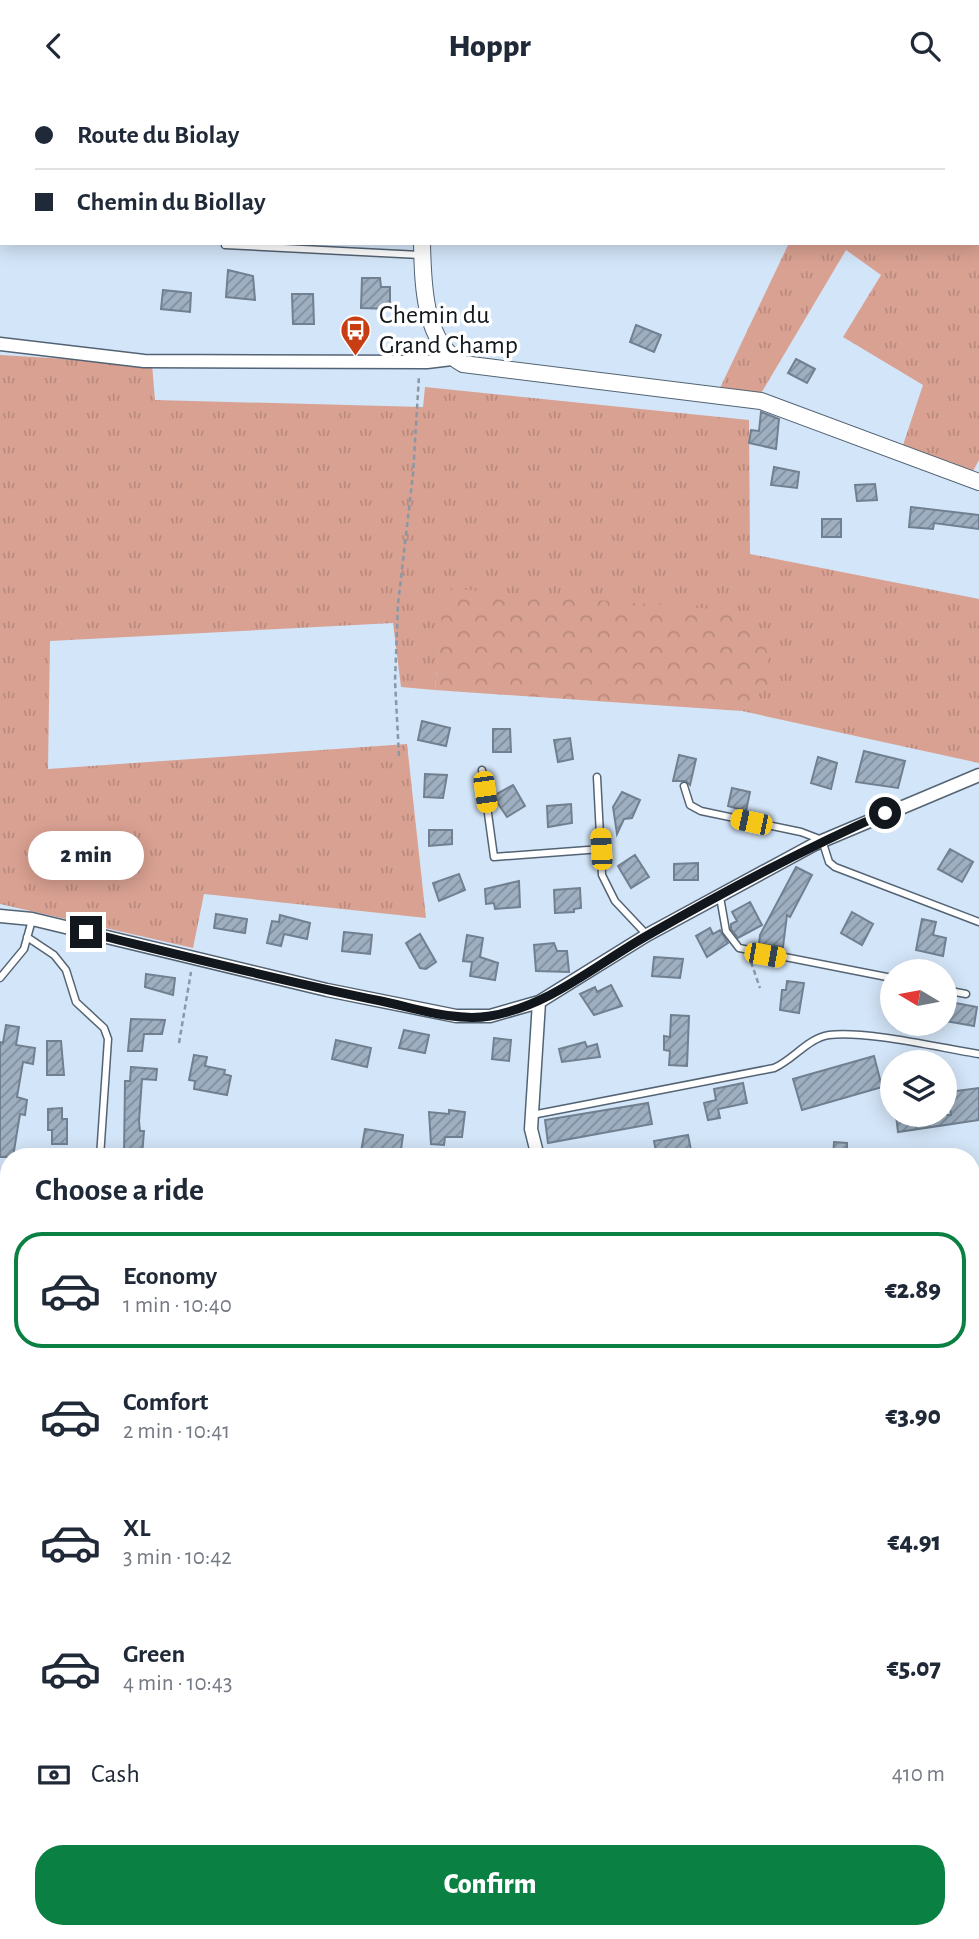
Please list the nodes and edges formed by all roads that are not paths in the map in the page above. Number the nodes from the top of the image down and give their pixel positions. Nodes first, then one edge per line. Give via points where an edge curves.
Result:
1 (225, 245) edge
2 (422, 249) edge
3 (0, 344) edge
4 (456, 357) junction
5 (979, 482) edge
6 (482, 770) dead end
7 (979, 775) edge
8 (597, 777) dead end
9 (684, 786) dead end
10 (822, 840) junction
11 (601, 849) junction
12 (720, 895) junction
13 (0, 916) edge
14 (32, 919) junction
15 (979, 922) edge
16 (647, 935) junction
17 (27, 937) junction
18 (880, 976) edge
19 (0, 978) edge
20 (957, 992) edge
21 (966, 994) dead end
22 (539, 1002) junction
23 (979, 1054) edge
24 (532, 1115) junction
25 (101, 1148) edge
26 (535, 1148) edge

1 - 2 lane
2 - 4 street via 427,307 435,328
3 - 4 street via 144,361 423,362
4 - 5 street via 477,367 761,401
6 - 11 lane via 494,857
7 - 10 street
8 - 11 lane
9 - 10 lane via 690,805 701,811
10 - 12 street
10 - 15 lane via 835,867
11 - 16 lane via 602,875 615,901
12 - 16 street
12 - 18 lane via 726,931 732,942 748,952
13 - 14 street
14 - 17 lane
14 - 22 street via 456,1016 490,1016
16 - 22 street
17 - 19 lane via 24,949
17 - 25 lane via 54,955 66,970 76,1002 104,1028 108,1039
20 - 21 lane
22 - 24 street
23 - 24 lane via 827,1035 774,1068
24 - 26 street

